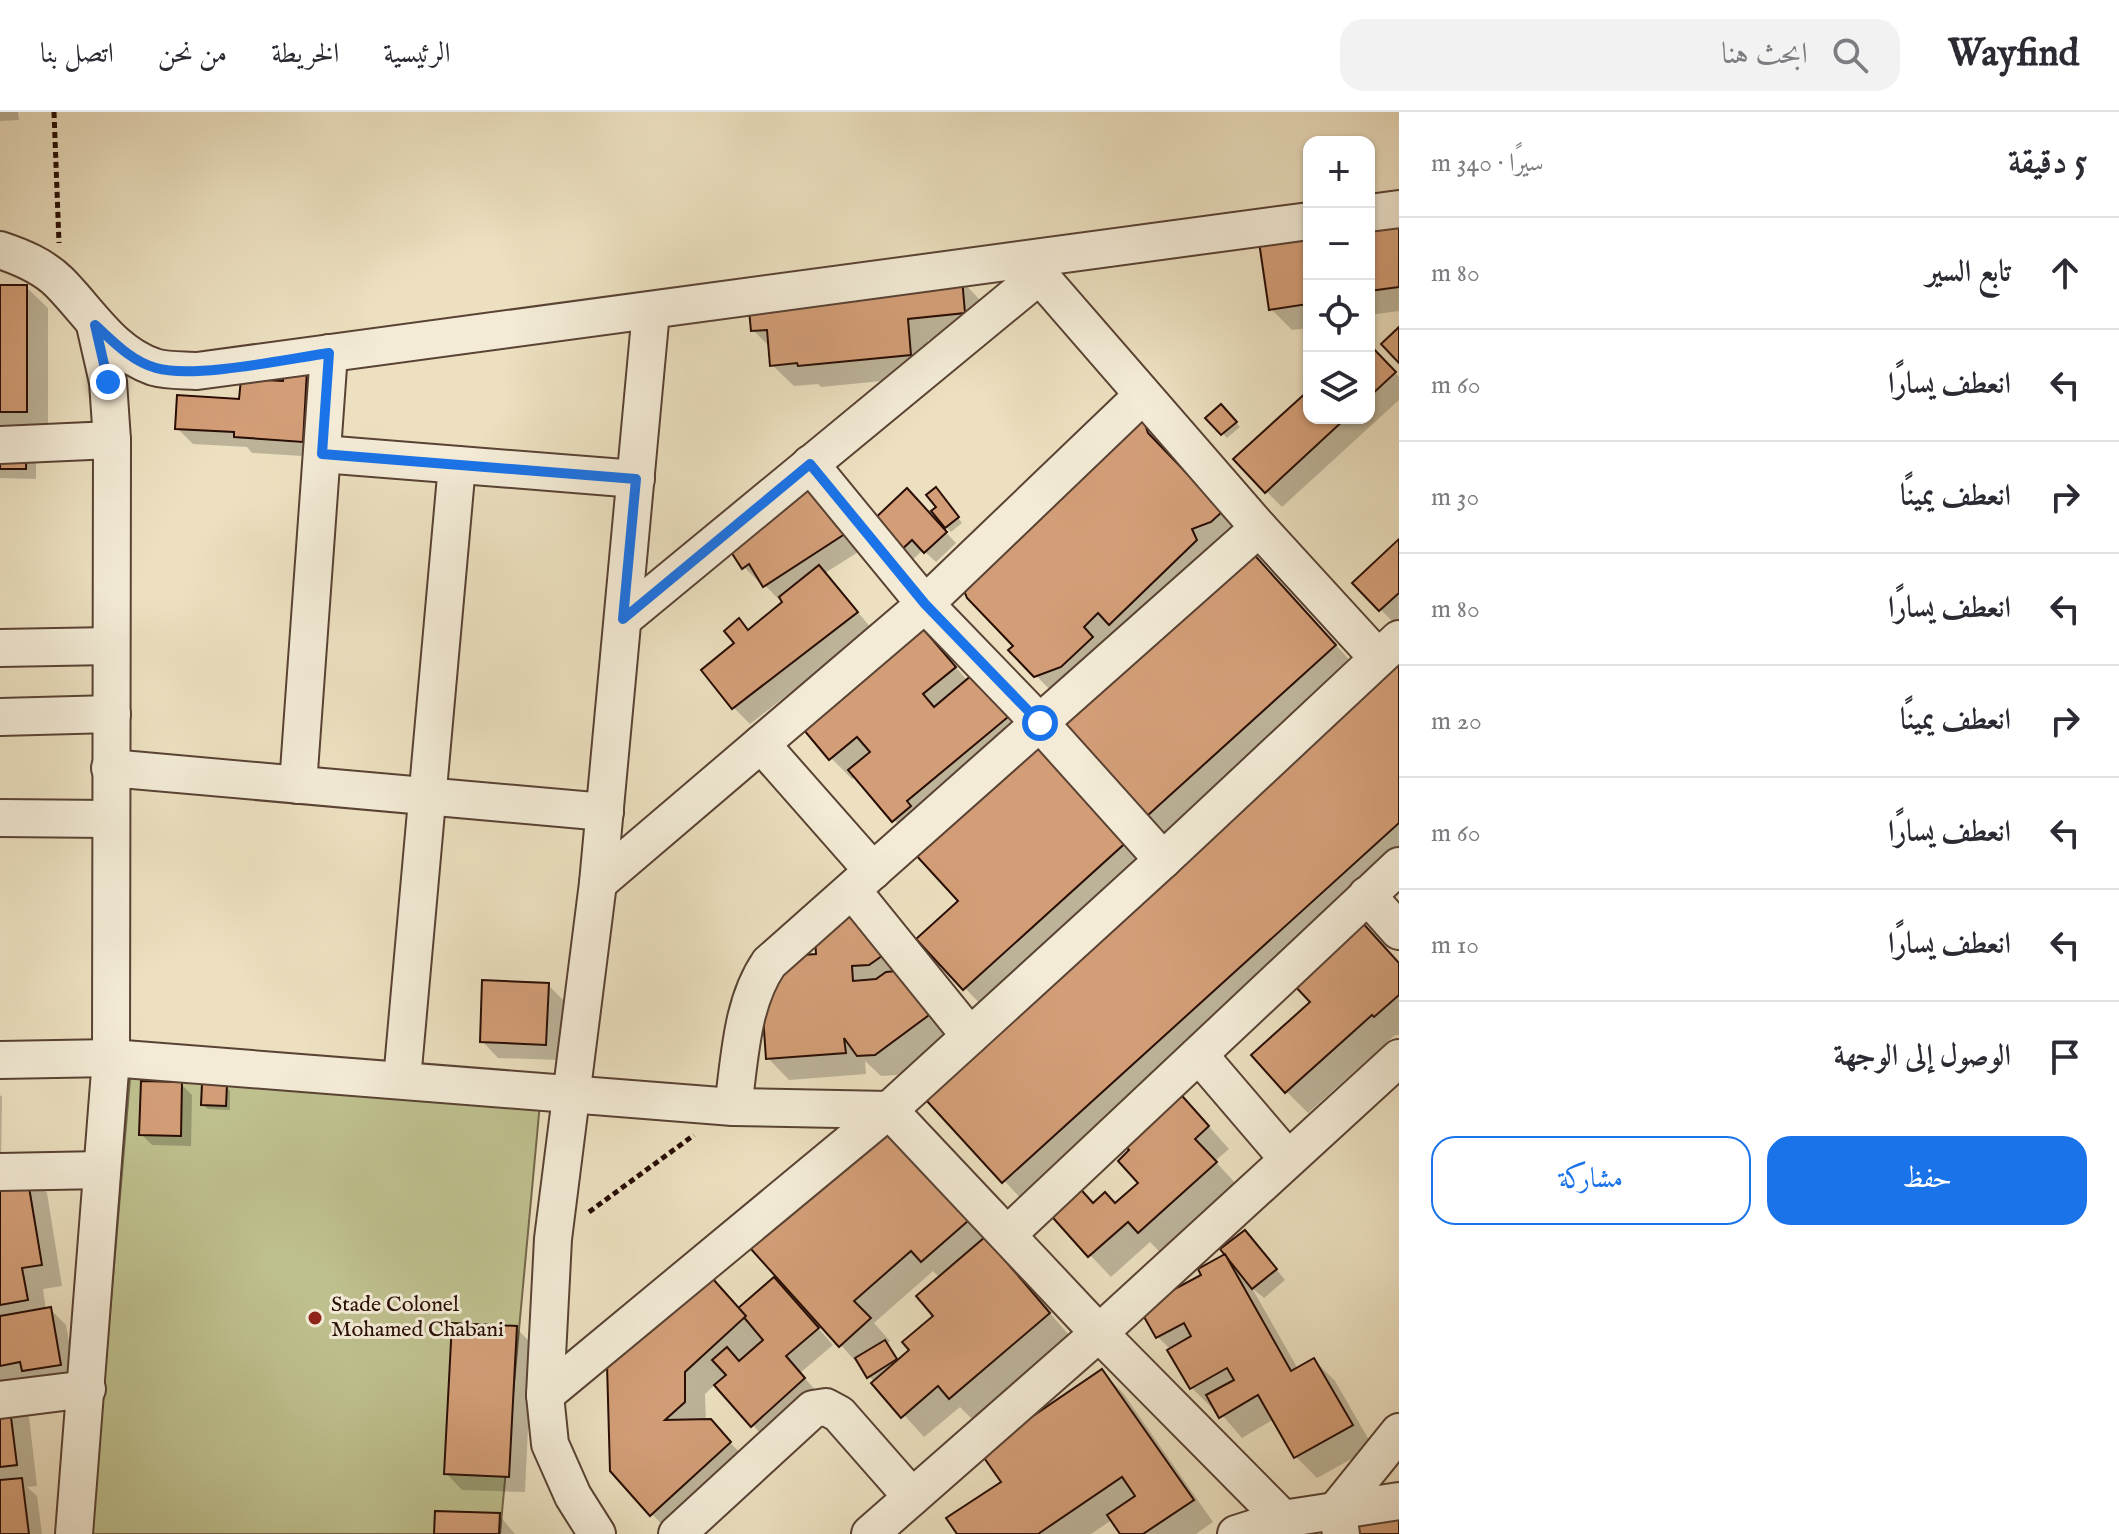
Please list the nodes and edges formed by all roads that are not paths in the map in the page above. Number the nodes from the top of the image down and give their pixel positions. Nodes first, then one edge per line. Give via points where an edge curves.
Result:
1 (1399, 209) edge
2 (1375, 212) edge
3 (1303, 222) edge
4 (0, 250) edge
5 (1033, 268) junction
6 (651, 311) junction
7 (95, 325) junction
8 (329, 353) junction
9 (1143, 395) junction
10 (112, 440) junction
11 (0, 445) edge
12 (322, 454) junction
13 (810, 464) junction
14 (457, 465) junction
15 (636, 479) junction
16 (1259, 528) junction
17 (925, 604) junction
18 (623, 619) junction
19 (111, 646) junction
20 (0, 648) edge
21 (1388, 648) edge
22 (112, 714) junction
23 (0, 717) edge
24 (1040, 723) junction
25 (761, 744) junction
26 (110, 768) junction
27 (298, 785) junction
28 (427, 796) junction
29 (605, 812) junction
30 (0, 818) edge
31 (110, 819) junction
32 (1163, 860) junction
33 (1399, 866) edge
34 (862, 880) junction
35 (598, 883) junction
36 (1367, 895) junction
37 (1399, 931) edge
38 (970, 1036) junction
39 (1199, 1055) junction
40 (111, 1058) junction
41 (1399, 1058) edge
42 (0, 1060) edge
43 (402, 1080) junction
44 (572, 1093) junction
45 (733, 1107) junction
46 (889, 1110) junction
47 (1288, 1159) junction
48 (102, 1170) junction
49 (0, 1172) edge
50 (1007, 1235) junction
51 (1099, 1333) junction
52 (87, 1389) junction
53 (545, 1395) junction
54 (0, 1400) edge
55 (1399, 1432) edge
56 (912, 1497) junction
57 (1399, 1501) edge
58 (1283, 1519) junction
59 (1339, 1521) edge
60 (74, 1534) edge
61 (597, 1534) edge
62 (677, 1534) edge
63 (870, 1534) edge
64 (1236, 1534) edge

1 - 2 street
3 - 5 street
4 - 7 street via 27,259 58,280
5 - 6 street
5 - 9 street
5 - 13 street
6 - 8 street
6 - 15 street
7 - 8 street via 129,356 157,368 197,371
7 - 10 street via 108,382
8 - 12 street
9 - 16 street
9 - 17 street
10 - 11 street
10 - 19 street
12 - 14 street
12 - 27 street
13 - 17 street
13 - 18 street
14 - 15 street
14 - 28 street
15 - 18 street
16 - 21 street
16 - 24 street
17 - 24 street
17 - 25 street
18 - 29 street
19 - 20 street
19 - 22 street
21 - 32 street
22 - 23 street
22 - 26 street
24 - 32 street
24 - 34 street
25 - 34 street
25 - 35 street
26 - 27 street
26 - 31 street
27 - 28 street
28 - 29 street
28 - 43 street
29 - 35 street
30 - 31 street
31 - 40 street
32 - 38 street
33 - 36 street
34 - 38 street
34 - 45 street via 769,963 757,980
35 - 44 street
36 - 37 street
36 - 39 street
38 - 46 street
39 - 47 street
39 - 50 street
40 - 42 street
40 - 43 street
40 - 48 street
41 - 47 street
43 - 44 street
44 - 45 street
44 - 53 street via 553,1239
45 - 46 street
46 - 50 street
46 - 53 street
47 - 51 street
48 - 49 street
48 - 52 street
50 - 51 street
51 - 56 street
51 - 58 street
52 - 54 street
52 - 60 street
53 - 61 street via 550,1444
55 - 59 street
56 - 62 street via 839,1414 826,1407 813,1409
56 - 63 street
57 - 59 street
58 - 59 street
58 - 64 street

